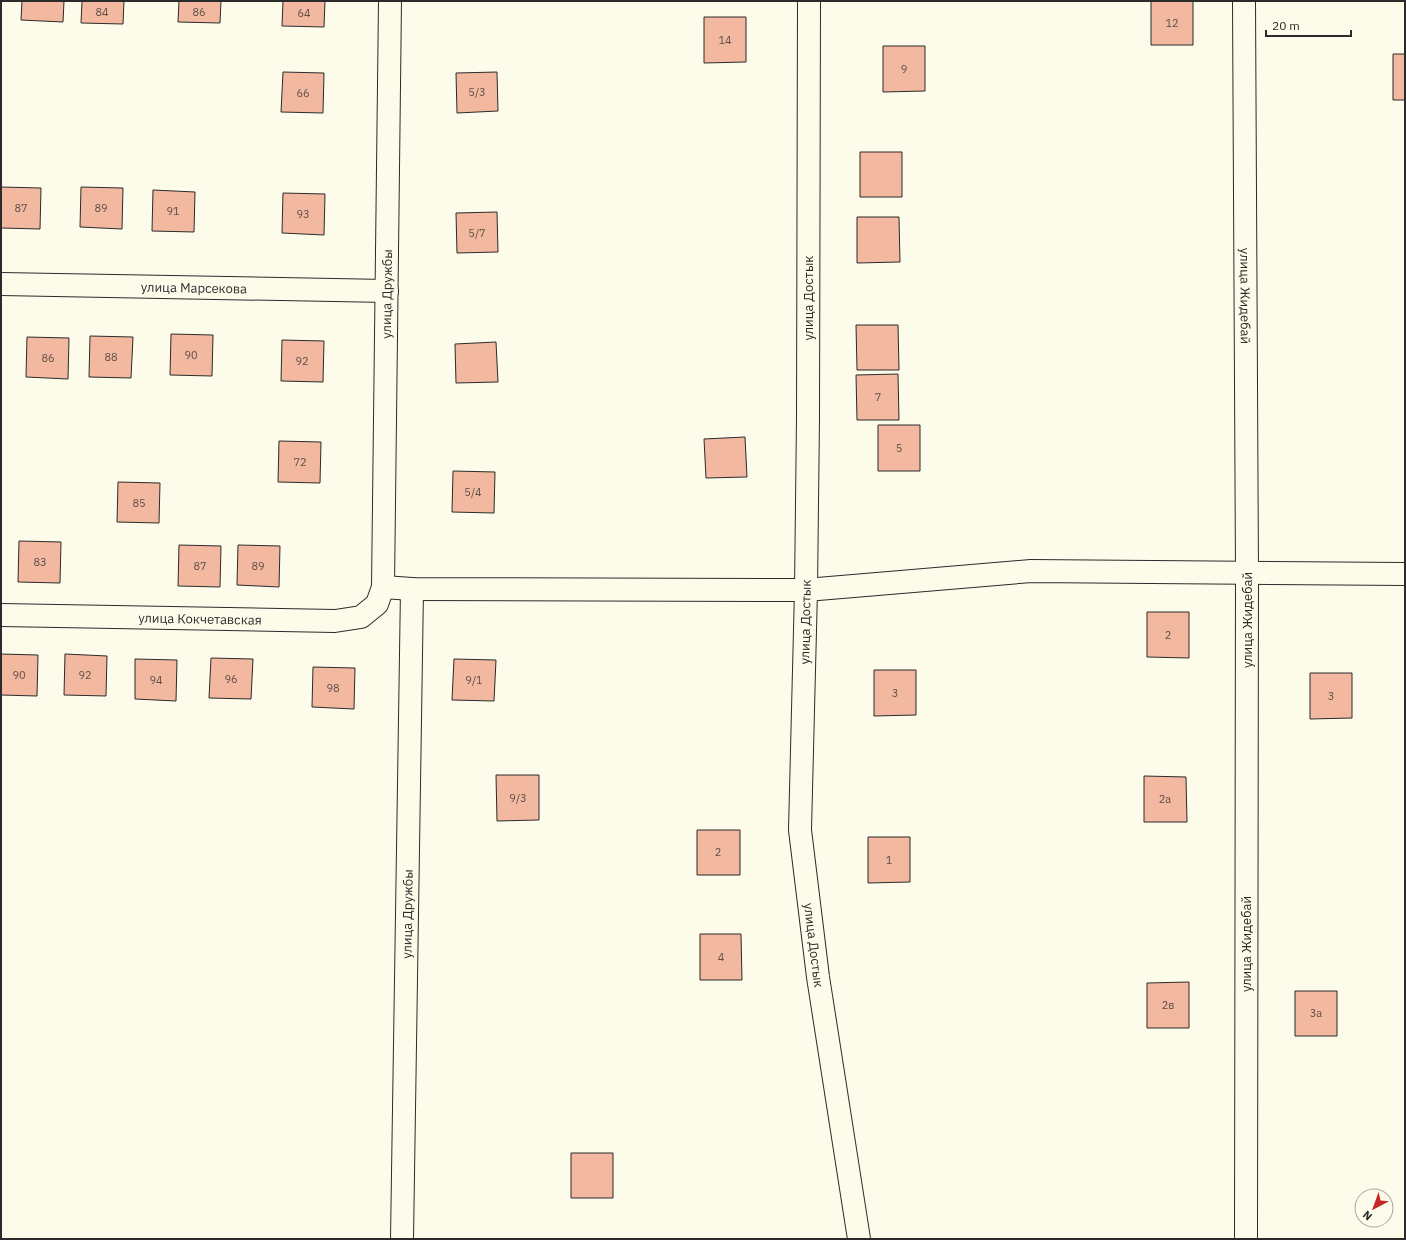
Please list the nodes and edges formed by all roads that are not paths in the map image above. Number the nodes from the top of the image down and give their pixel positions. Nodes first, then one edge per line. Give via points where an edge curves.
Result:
1 (390, 1) edge
2 (809, 1) edge
3 (1244, 1) edge
4 (1, 284) edge
5 (387, 291) junction
6 (1247, 574) junction
7 (1405, 574) edge
8 (383, 588) junction
9 (412, 589) junction
10 (806, 590) junction
11 (1, 614) edge
12 (402, 1239) edge
13 (860, 1239) edge
14 (1246, 1239) edge

1 - 5 street, улица Дружбы
2 - 10 street, улица Достык
3 - 6 street, улица Жидебай
4 - 5 street, улица Марсекова
5 - 8 street, улица Дружбы
6 - 7 street
6 - 10 street via 1031,572
6 - 14 street, улица Жидебай
8 - 9 street
8 - 11 street, улица Кокчетавская via 377,604 361,617 335,621
9 - 10 street
9 - 12 street, улица Дружбы
10 - 13 street, улица Достык via 800,830 818,977

